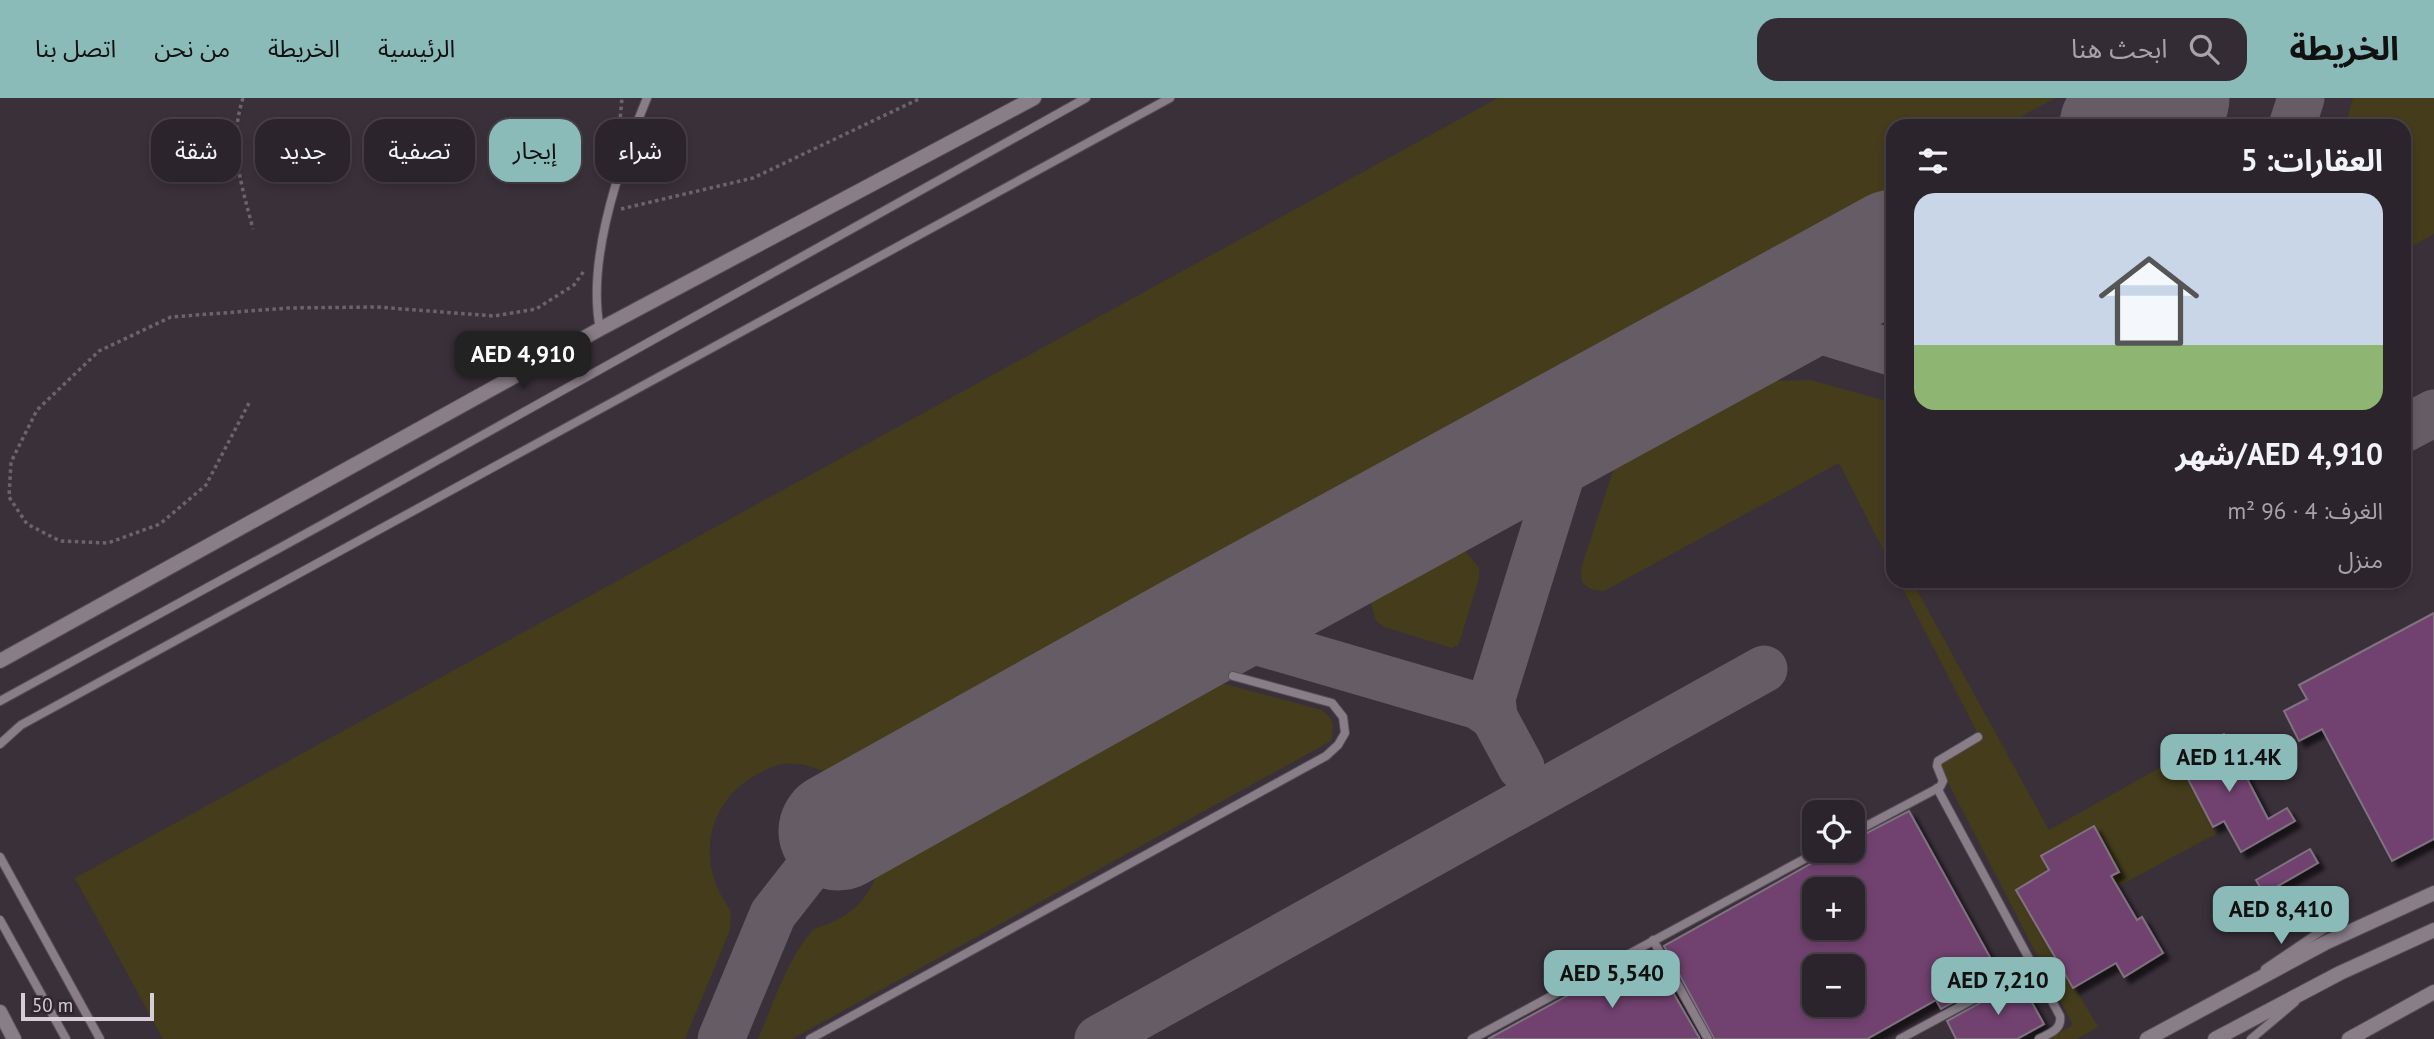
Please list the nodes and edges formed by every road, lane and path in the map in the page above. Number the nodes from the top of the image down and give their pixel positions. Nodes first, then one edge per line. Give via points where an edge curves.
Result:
1 (243, 98) edge
2 (647, 98) edge
3 (921, 98) edge
4 (1034, 98) edge
5 (1086, 98) edge
6 (1170, 98) edge
7 (609, 212) junction
8 (253, 229) dead end
9 (601, 247) junction
10 (600, 329) junction
11 (249, 403) dead end
12 (0, 661) edge
13 (1233, 676) dead end
14 (0, 701) edge
15 (1978, 737) dead end
16 (0, 744) edge
17 (1937, 788) junction
18 (1865, 827) edge
19 (0, 857) edge
20 (1802, 860) edge
21 (2434, 893) edge
22 (2339, 916) dead end
23 (0, 920) edge
24 (2434, 930) edge
25 (1653, 940) junction
26 (2033, 967) junction
27 (2313, 986) junction
28 (2239, 987) junction
29 (2434, 992) edge
30 (0, 1013) edge
31 (14, 1039) edge
32 (65, 1039) edge
33 (100, 1039) edge
34 (810, 1039) edge
35 (1472, 1039) edge
36 (1708, 1039) edge
37 (1900, 1039) edge
38 (2039, 1039) edge
39 (2147, 1039) edge
40 (2215, 1039) edge
41 (2251, 1039) edge
42 (2349, 1039) edge

1 - 8 path via 237,117 236,163
2 - 7 lane via 629,140
3 - 7 path via 753,178
4 - 10 street
5 - 14 lane
6 - 16 lane via 21,725
7 - 9 lane
9 - 10 lane via 596,307
9 - 11 path via 574,285 536,309 494,316 339,307 170,317 99,351 37,410 11,462 9,497 27,524 61,541 108,543 160,524 206,485
10 - 12 street
13 - 34 lane via 1332,703 1343,717 1345,733 1326,756
15 - 17 lane via 1938,761 1943,781
17 - 18 lane
17 - 26 lane
19 - 33 lane
20 - 25 lane
21 - 28 street
22 - 28 lane
23 - 32 lane
24 - 27 street
25 - 35 lane
25 - 36 lane
26 - 37 lane
26 - 38 lane via 2061,1019 2058,1028
27 - 40 street
27 - 41 lane
28 - 39 street
29 - 42 street
30 - 31 street

